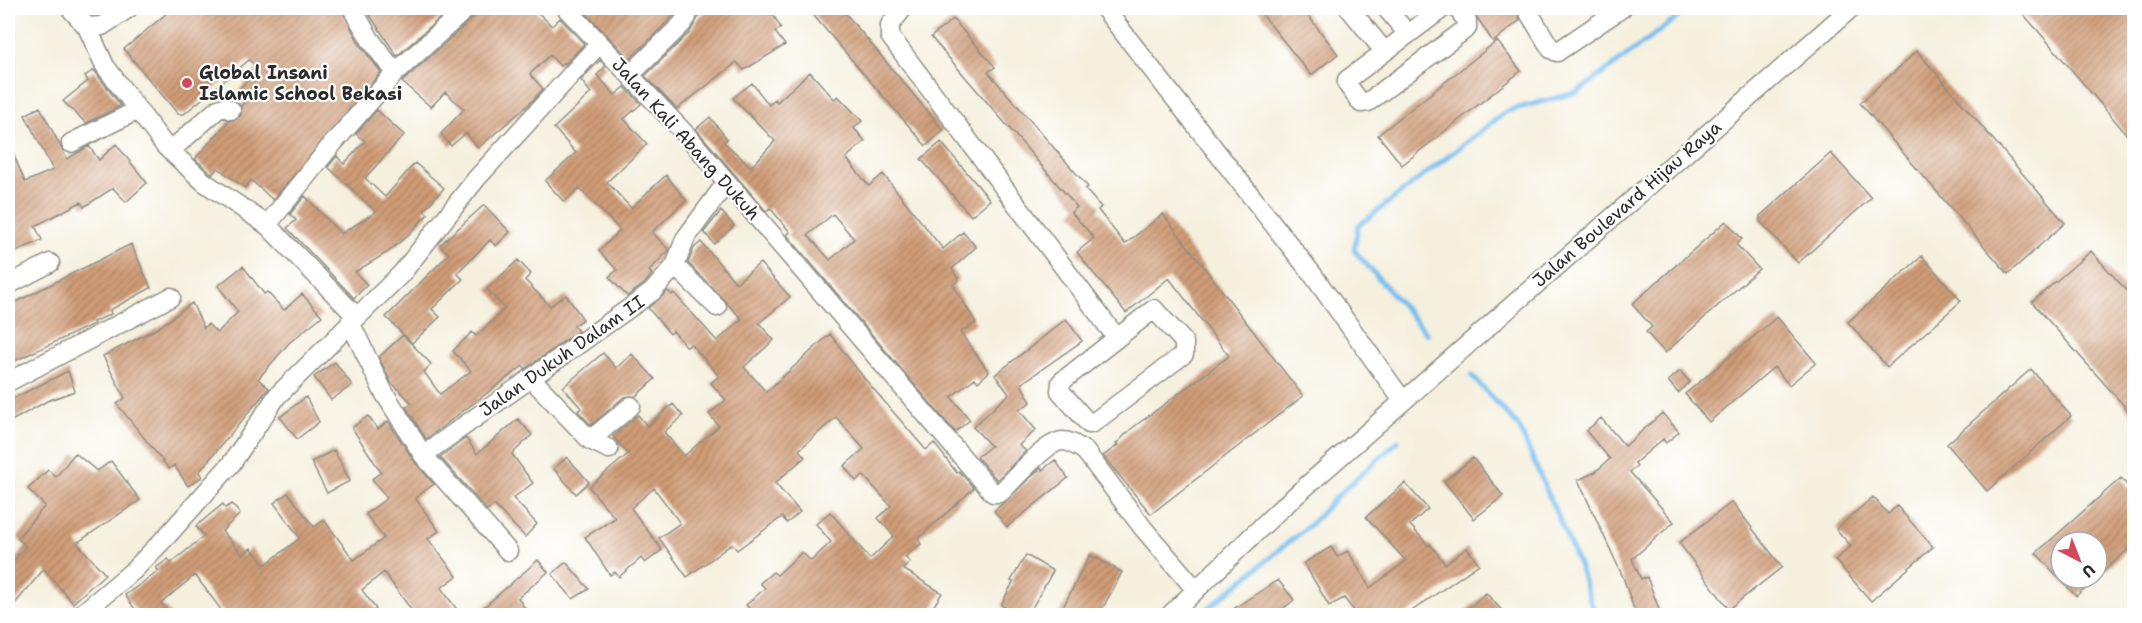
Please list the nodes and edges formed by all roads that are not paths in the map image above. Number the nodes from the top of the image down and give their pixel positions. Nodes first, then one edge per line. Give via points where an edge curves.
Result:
1 (70, 8) edge
2 (129, 8) edge
3 (352, 8) edge
4 (467, 8) edge
5 (566, 8) edge
6 (686, 8) edge
7 (903, 8) edge
8 (1104, 8) edge
9 (1349, 8) edge
10 (1386, 8) edge
11 (1443, 8) edge
12 (1457, 8) edge
13 (1526, 8) edge
14 (1622, 8) edge
15 (1851, 8) edge
16 (87, 27) junction
17 (1407, 33) junction
18 (599, 44) junction
19 (1384, 51) junction
20 (395, 73) junction
21 (631, 74) junction
22 (138, 110) junction
23 (231, 111) dead end
24 (71, 143) dead end
25 (170, 151) junction
26 (726, 183) junction
27 (267, 225) junction
28 (50, 263) dead end
29 (675, 266) junction
30 (8, 285) edge
31 (171, 297) dead end
32 (717, 307) dead end
33 (353, 319) junction
34 (1116, 337) junction
35 (531, 378) junction
36 (8, 381) edge
37 (1403, 401) junction
38 (631, 406) dead end
39 (590, 440) junction
40 (609, 449) dead end
41 (423, 455) junction
42 (508, 551) dead end
43 (1196, 590) junction
44 (79, 615) edge
45 (1169, 615) edge

1 - 16 street
2 - 16 street via 102,26
3 - 20 street
4 - 20 street
5 - 18 street
6 - 21 street via 687,17 682,24
7 - 34 street via 890,24 890,36
8 - 37 street via 1307,267
9 - 19 street
10 - 17 street
11 - 17 street
12 - 19 street via 1467,21 1467,28 1368,102 1360,103 1347,80
13 - 14 street via 1551,49 1557,52
15 - 37 street, Jalan Boulevard Hijau Raya
16 - 22 street via 105,66
17 - 19 street
18 - 21 street, Jalan Kali Abang Dukuh
18 - 33 street, Jalan Kali Abang Dukuh via 494,158 402,273
20 - 27 street
21 - 26 street, Jalan Kali Abang Dukuh
22 - 24 street
22 - 25 street
23 - 25 street via 218,109
25 - 27 street via 204,182
26 - 29 street, Jalan Dukuh Dalam II via 685,238
26 - 43 street, Jalan Kali Abang Dukuh via 993,493 1000,493 1051,445 1065,441 1073,444 1085,451
27 - 33 street
28 - 30 street
29 - 32 street
29 - 35 street, Jalan Dukuh Dalam II via 652,292 618,319
31 - 36 street
33 - 41 street via 383,392
33 - 44 street, Jalan Kali Abang Dukuh via 277,396 231,464 167,536 134,570
34 - 34 street via 1155,308 1184,342 1186,351 1089,424 1059,386
35 - 39 street
35 - 41 street, Jalan Dukuh Dalam II
37 - 43 street, Jalan Boulevard Hijau Raya via 1278,511
38 - 39 street
39 - 40 street
41 - 42 street
43 - 45 street, Jalan Boulevard Hijau Raya

